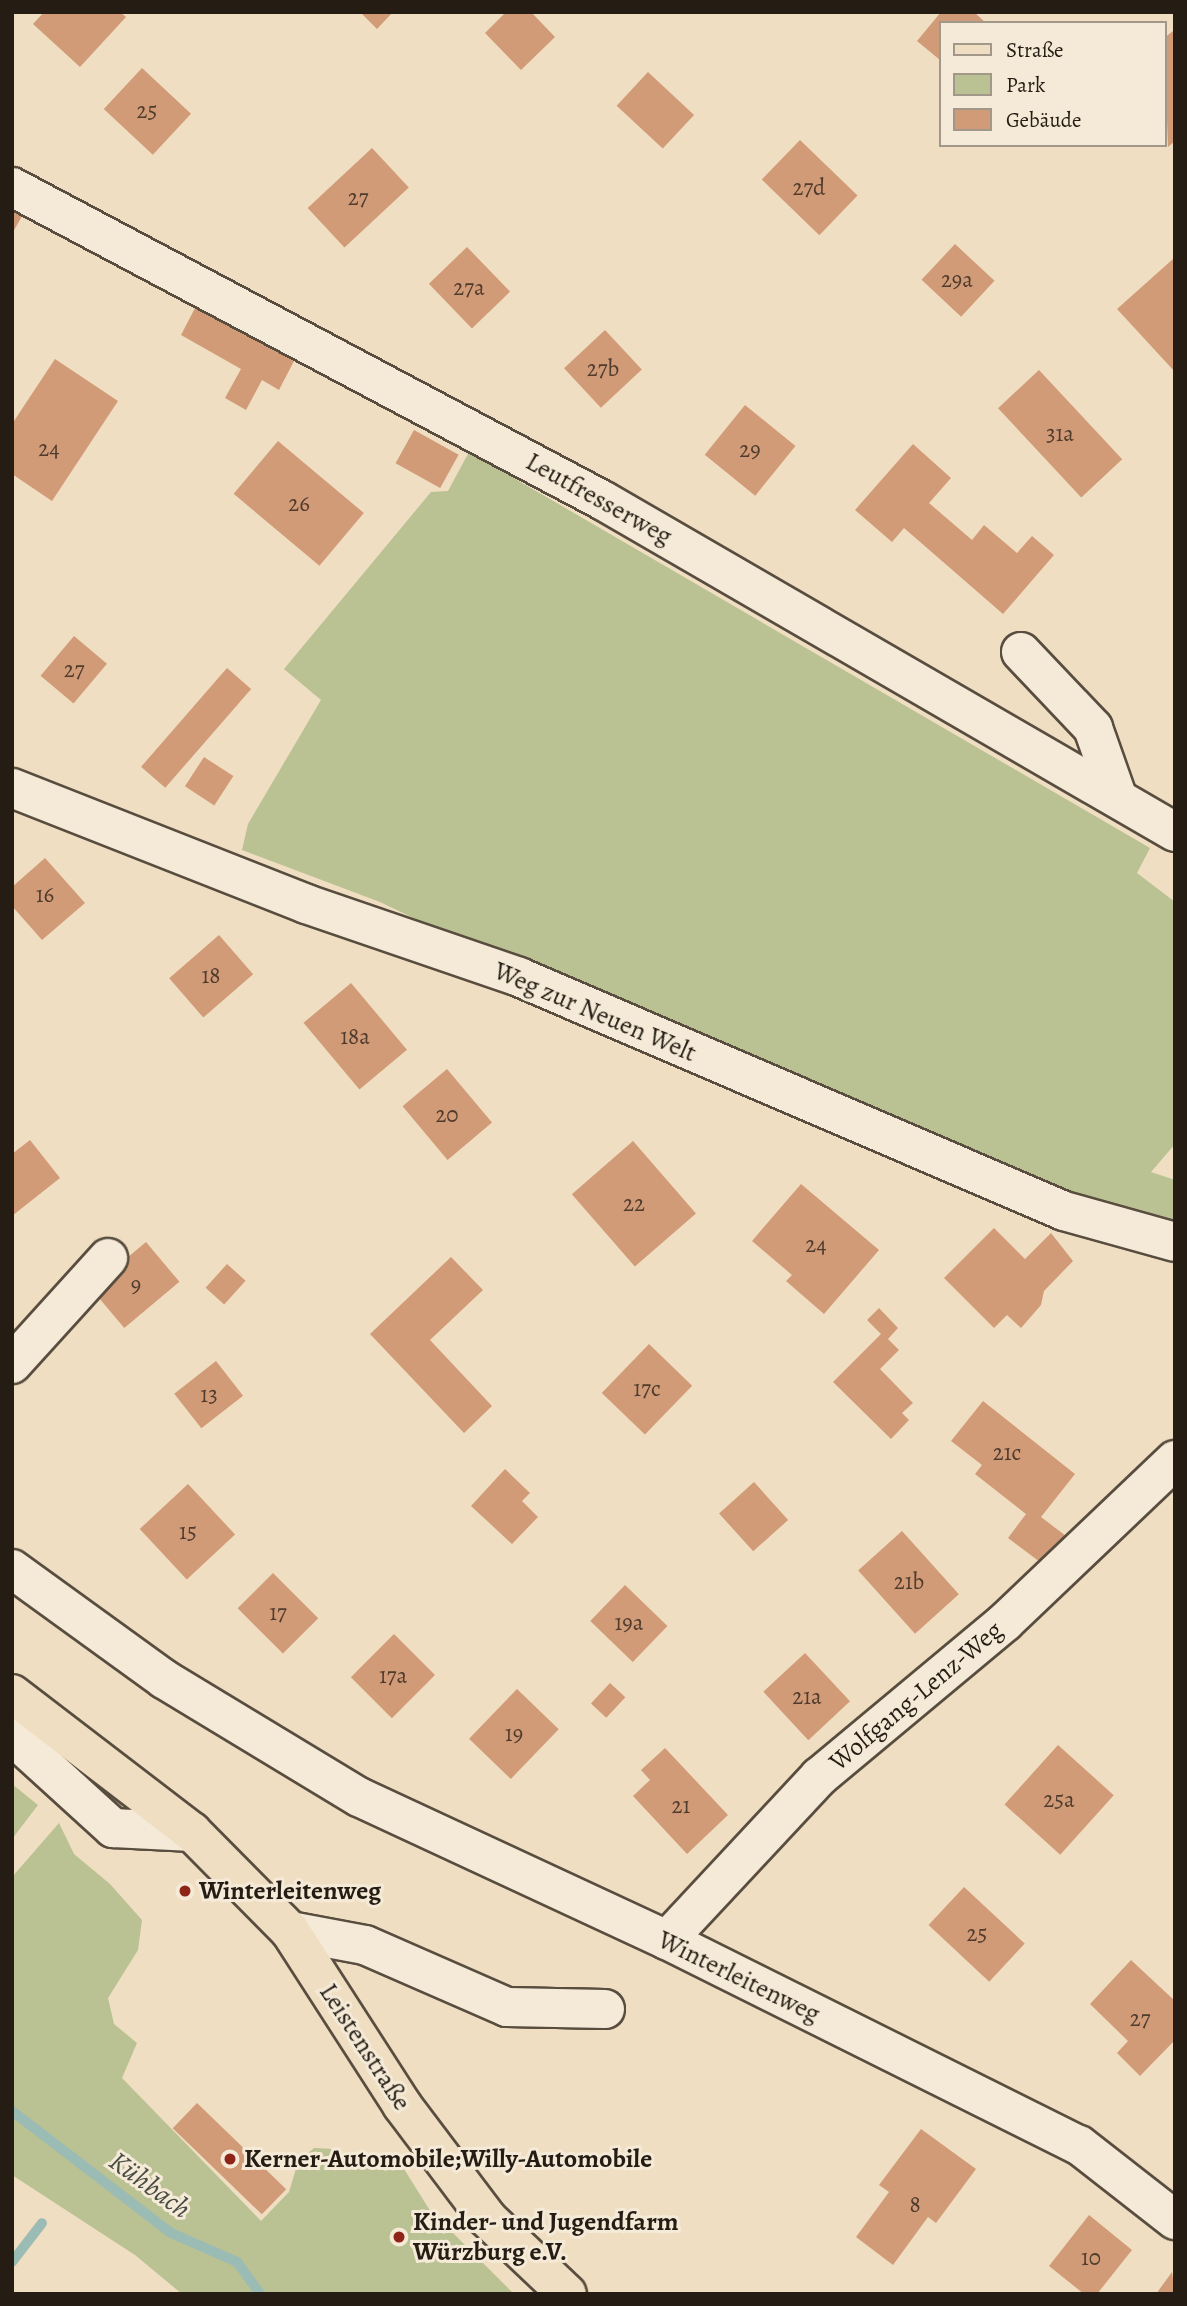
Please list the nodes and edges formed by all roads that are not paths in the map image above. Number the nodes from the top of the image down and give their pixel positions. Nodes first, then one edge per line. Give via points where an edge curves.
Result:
1 (12, 187) edge
2 (1021, 652) dead end
3 (12, 788) edge
4 (1117, 796) junction
5 (1175, 832) edge
6 (1175, 1242) edge
7 (108, 1258) dead end
8 (12, 1364) edge
9 (1175, 1460) edge
10 (12, 1569) edge
11 (12, 1694) edge
12 (12, 1736) edge
13 (192, 1832) junction
14 (290, 1931) junction
15 (667, 1940) junction
16 (605, 2009) dead end
17 (1175, 2220) edge
18 (567, 2294) edge

1 - 4 street, Leutfresserweg via 529,460
2 - 4 street via 1093,728
3 - 6 street, Weg zur Neuen Welt via 306,904 519,977 1064,1211
4 - 5 street, Leutfresserweg
7 - 8 street
9 - 15 street, Wolfgang-Lenz-Weg via 1005,1622 819,1776
10 - 15 street, Winterleitenweg via 164,1679 359,1797
11 - 13 main road, Leistenstraße
12 - 13 street via 113,1828
13 - 14 main road, Leistenstraße
14 - 16 street via 365,1945 507,2007
14 - 18 main road, Leistenstraße via 402,2105 487,2218
15 - 17 street, Winterleitenweg via 1079,2145

